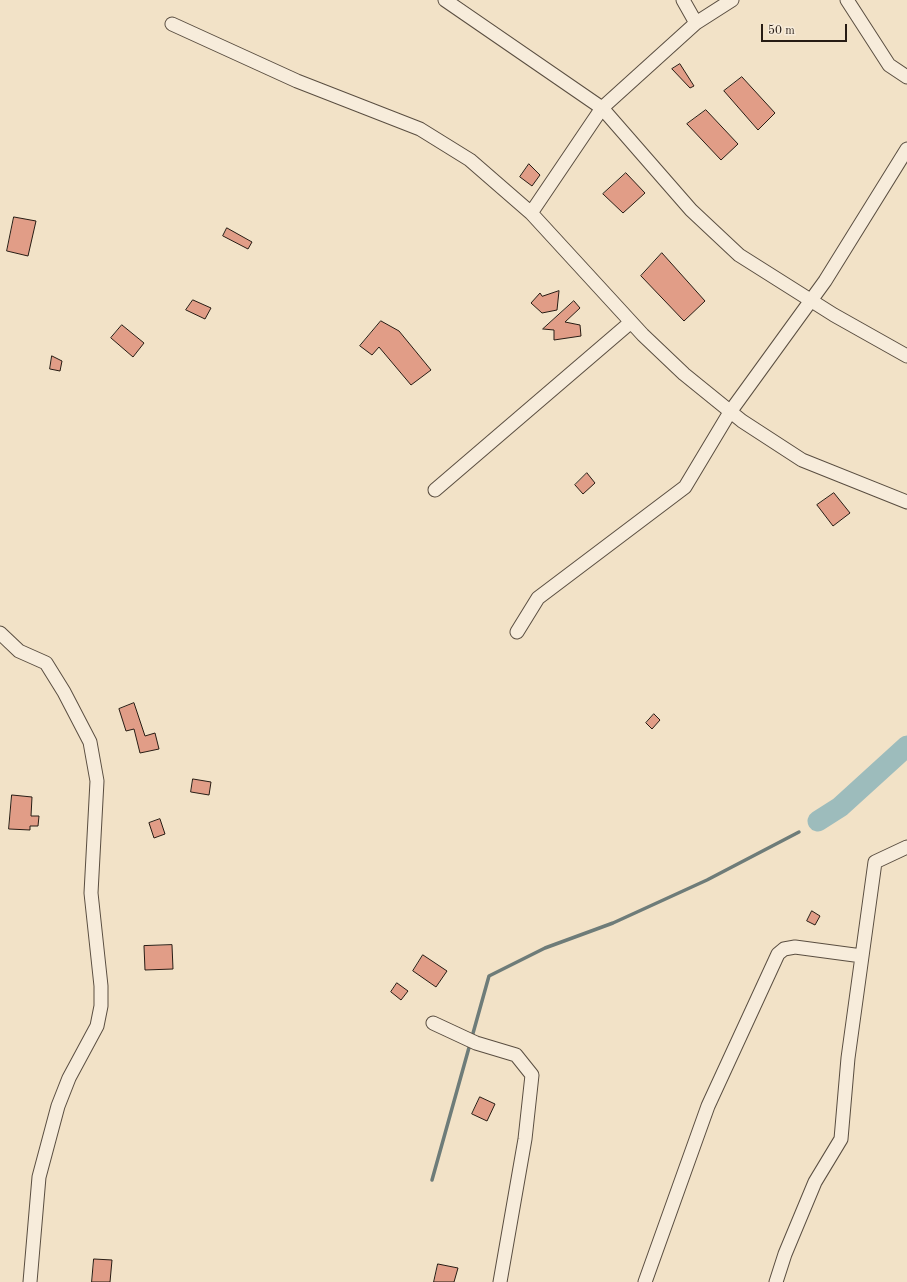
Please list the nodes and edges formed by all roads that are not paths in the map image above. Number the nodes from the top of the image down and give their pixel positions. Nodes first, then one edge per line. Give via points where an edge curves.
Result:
1 (445, 0) edge
2 (683, 0) edge
3 (732, 0) edge
4 (847, 0) edge
5 (696, 23) junction
6 (172, 24) dead end
7 (907, 77) edge
8 (602, 108) junction
9 (907, 149) edge
10 (531, 213) junction
11 (811, 300) junction
12 (631, 322) junction
13 (907, 356) edge
14 (730, 412) junction
15 (435, 490) dead end
16 (907, 502) edge
17 (517, 632) dead end
18 (0, 633) edge
19 (907, 847) edge
20 (862, 956) junction
21 (433, 1023) dead end
22 (30, 1282) edge
23 (500, 1282) edge
24 (645, 1282) edge
25 (776, 1282) edge

1 - 8 street
2 - 5 street
3 - 5 street
4 - 7 street via 889,65
5 - 8 street
6 - 10 street via 297,81 420,129 470,160
8 - 10 street
8 - 11 street via 691,210 739,255
9 - 11 street
10 - 12 street
11 - 13 street
11 - 14 street
12 - 14 street via 684,374
12 - 15 street
14 - 16 street via 802,460
14 - 17 street via 685,487 538,598
18 - 22 street via 19,651 46,663 90,742 97,781 91,893 101,1006 97,1026 69,1078 58,1106 39,1177
19 - 20 street via 875,862
20 - 24 street via 795,947 784,949 778,954 708,1106
20 - 25 street via 848,1058 841,1139 815,1182
21 - 23 street via 471,1041 516,1055 532,1075 525,1139

